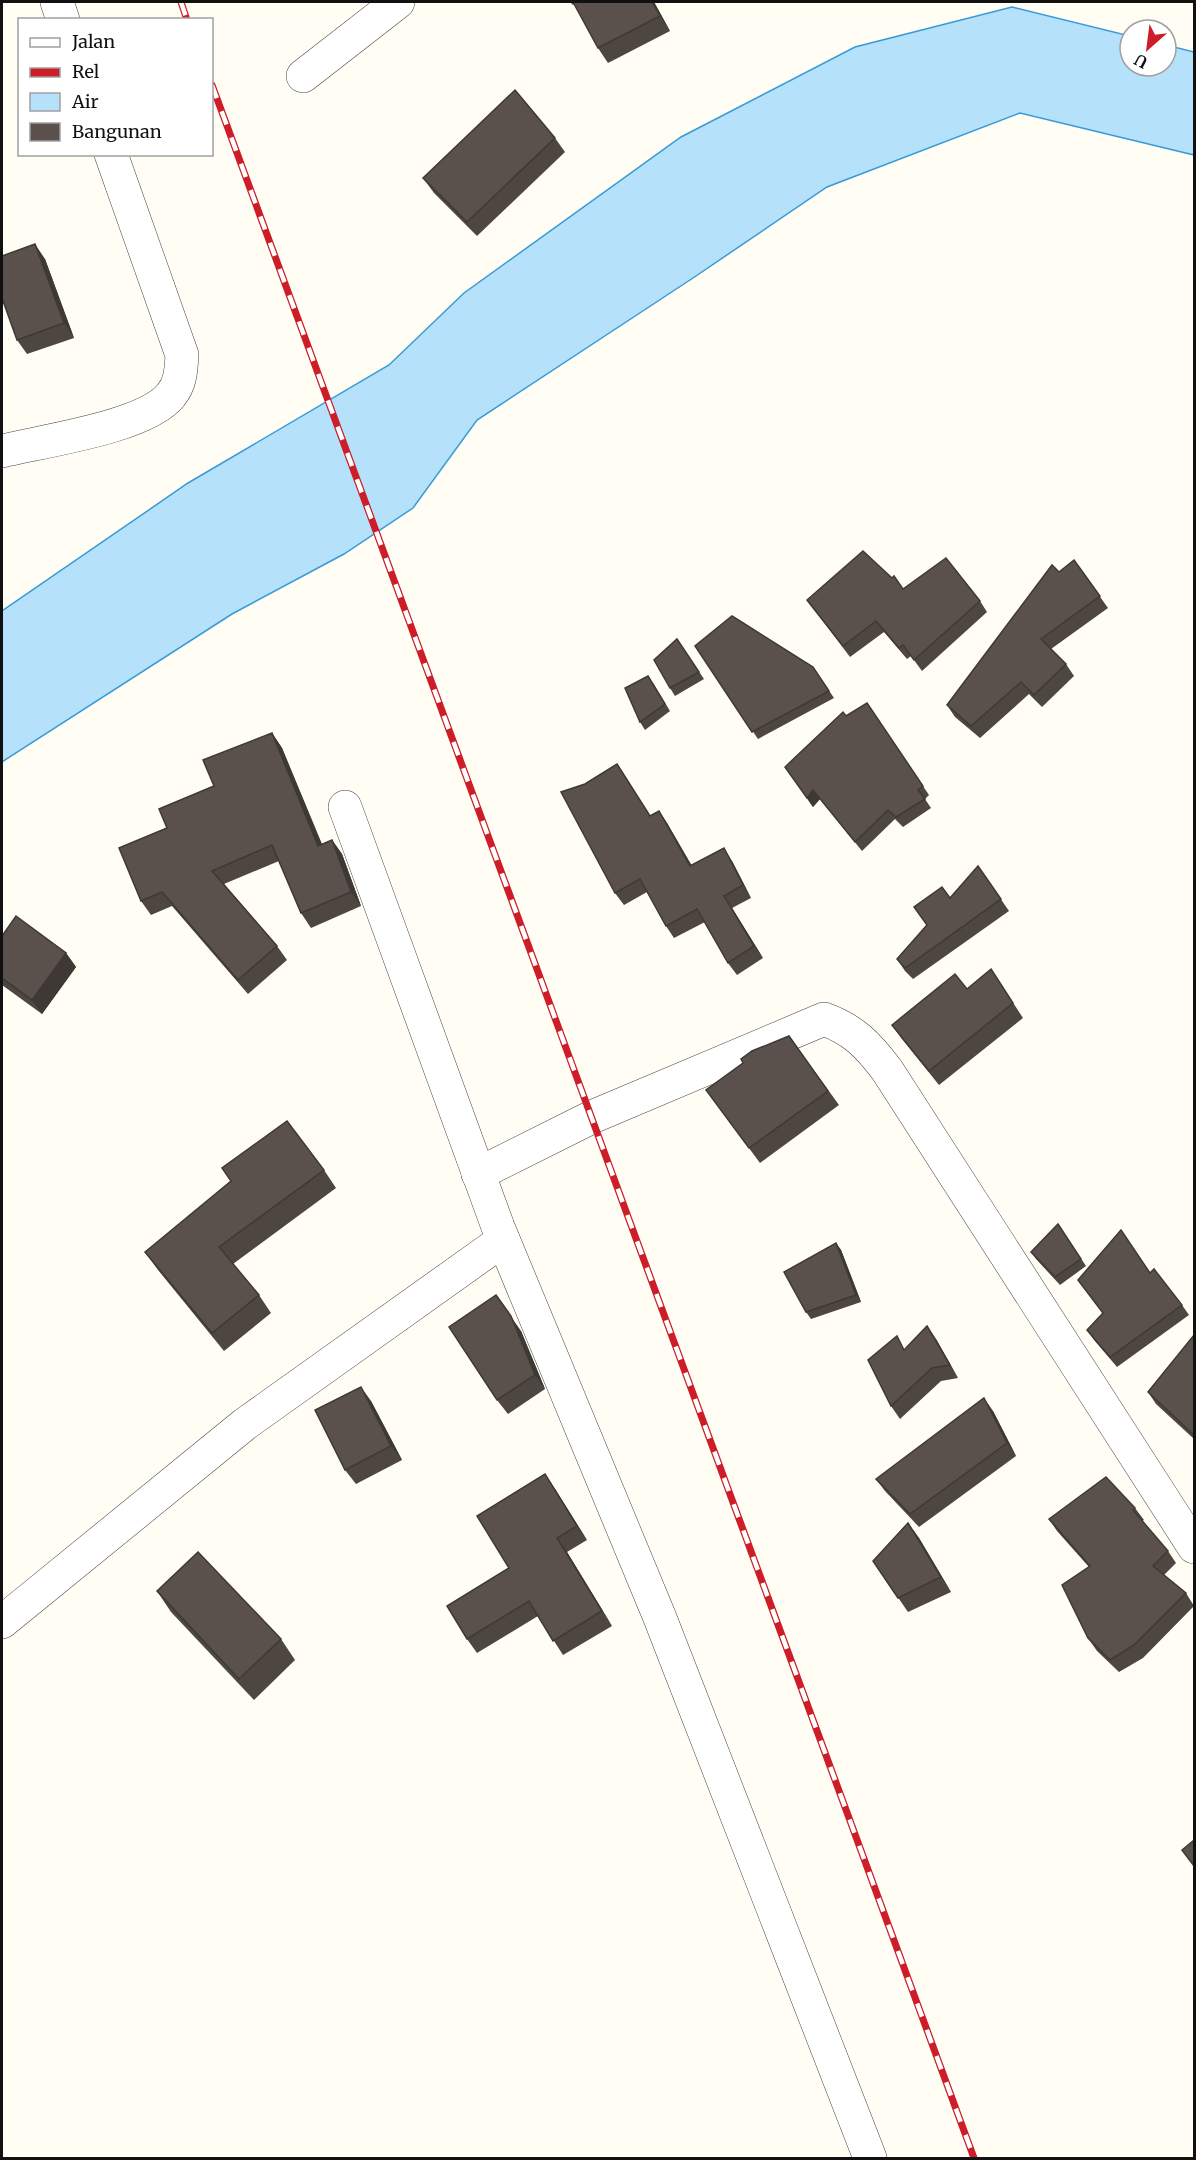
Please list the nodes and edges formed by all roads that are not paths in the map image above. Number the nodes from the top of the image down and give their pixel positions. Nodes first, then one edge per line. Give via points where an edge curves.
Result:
1 (57, 2) edge
2 (398, 2) edge
3 (62, 18) edge
4 (303, 76) dead end
5 (112, 156) edge
6 (2, 451) edge
7 (345, 807) dead end
8 (478, 1174) junction
9 (503, 1240) junction
10 (1194, 1547) edge
11 (2, 1622) edge
12 (870, 2158) edge

1 - 3 street
2 - 4 street
5 - 6 street via 182,355 180,379 171,395 152,412
7 - 8 street
8 - 9 street
8 - 10 street via 565,1129 824,1019 854,1032 887,1070
9 - 11 street via 245,1424
9 - 12 street via 660,1618

